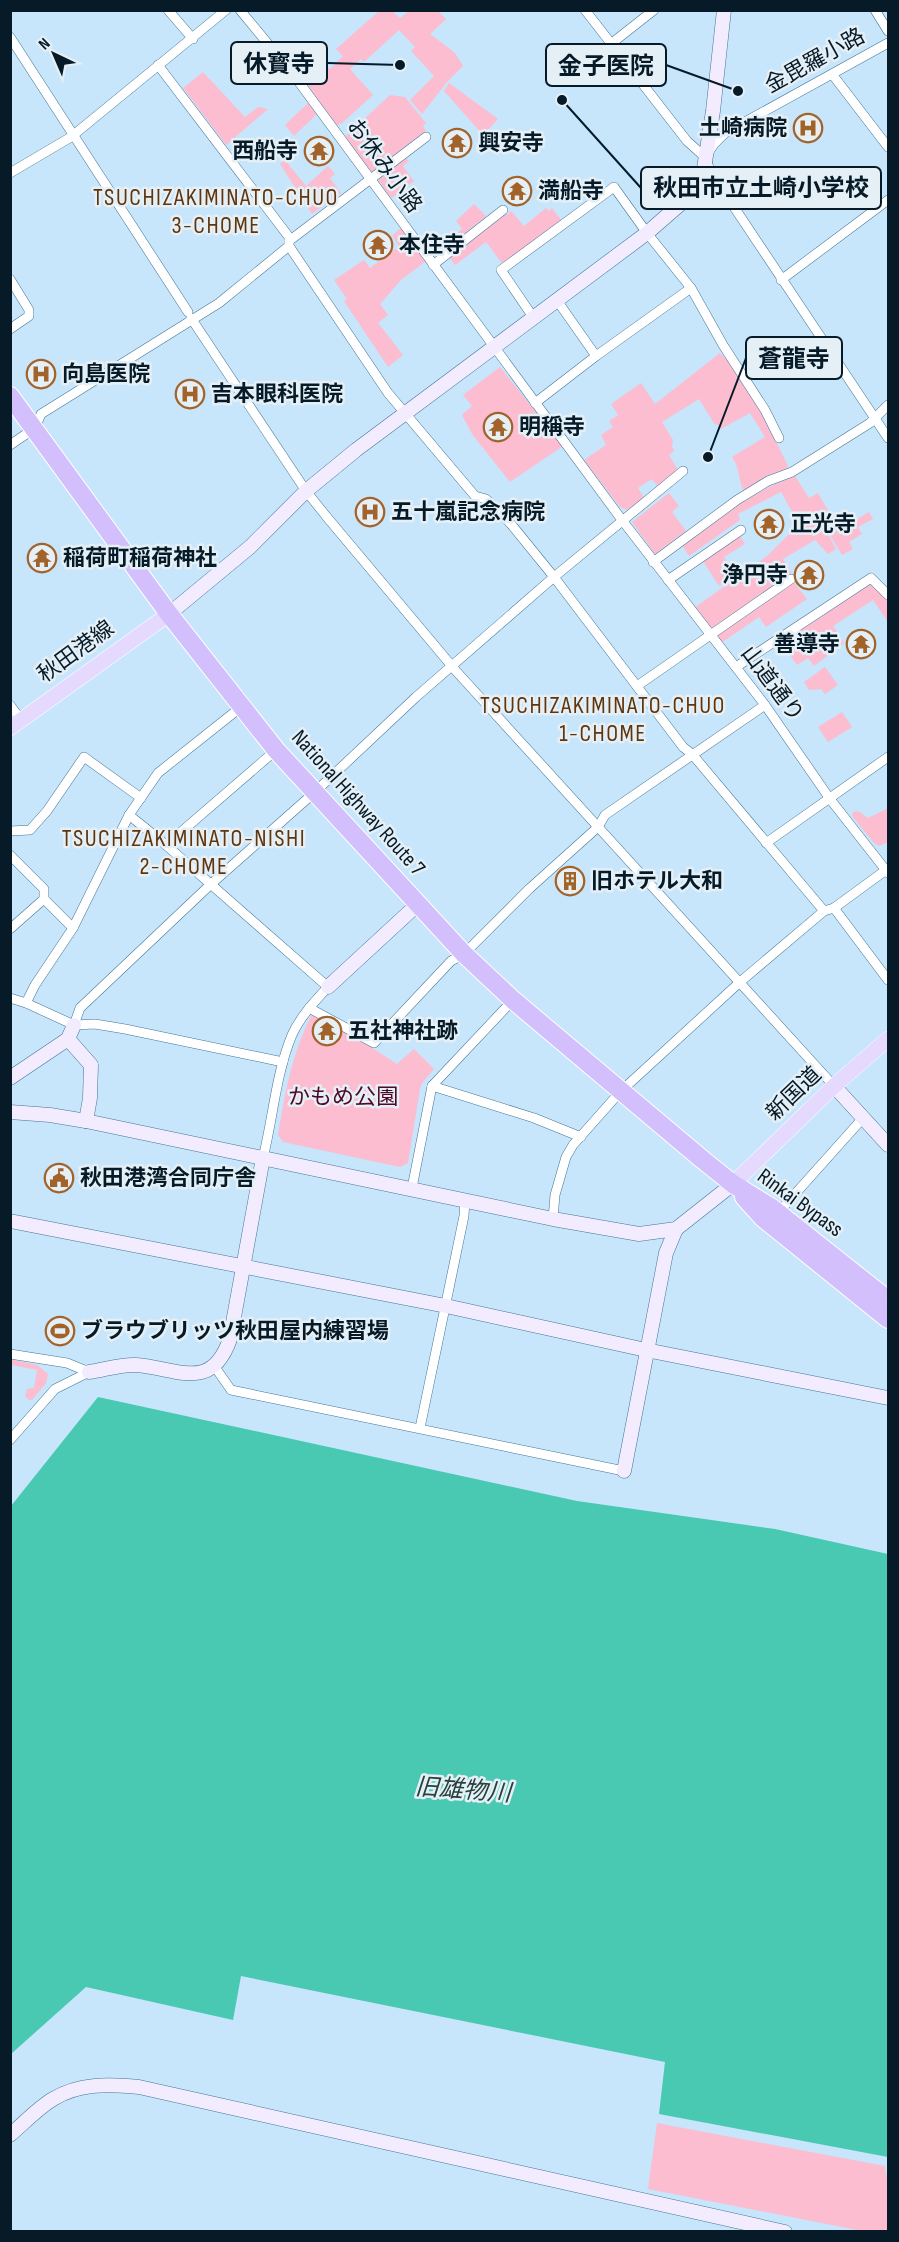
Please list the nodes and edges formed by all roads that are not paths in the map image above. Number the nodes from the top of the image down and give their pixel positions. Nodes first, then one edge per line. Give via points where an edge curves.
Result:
1 (168, 10) edge
2 (226, 10) edge
3 (240, 10) edge
4 (585, 10) edge
5 (654, 10) edge
6 (724, 10) edge
7 (875, 10) edge
8 (888, 31) edge
9 (10, 37) edge
10 (193, 39) junction
11 (888, 43) edge
12 (612, 44) junction
13 (159, 65) junction
14 (832, 74) junction
15 (74, 135) junction
16 (426, 137) dead end
17 (888, 147) edge
18 (706, 158) junction
19 (10, 173) edge
20 (369, 179) junction
21 (888, 200) edge
22 (503, 210) dead end
23 (647, 233) junction
24 (289, 243) junction
25 (433, 265) junction
26 (10, 279) edge
27 (781, 279) junction
28 (691, 288) junction
29 (556, 299) junction
30 (189, 315) junction
31 (533, 317) junction
32 (10, 329) edge
33 (494, 346) junction
34 (596, 356) junction
35 (11, 398) edge
36 (535, 403) junction
37 (888, 405) edge
38 (405, 413) junction
39 (875, 418) junction
40 (35, 428) junction
41 (779, 438) dead end
42 (888, 438) edge
43 (10, 445) edge
44 (683, 471) dead end
45 (306, 491) junction
46 (622, 520) junction
47 (741, 530) dead end
48 (653, 562) junction
49 (554, 577) junction
50 (791, 579) dead end
51 (668, 580) junction
52 (888, 595) edge
53 (169, 614) junction
54 (711, 636) junction
55 (452, 666) junction
56 (736, 667) junction
57 (637, 686) junction
58 (10, 705) edge
59 (765, 705) junction
60 (242, 707) junction
61 (16, 724) edge
62 (276, 750) junction
63 (692, 754) junction
64 (888, 757) edge
65 (315, 792) junction
66 (141, 798) junction
67 (830, 799) junction
68 (129, 815) junction
69 (598, 827) junction
70 (10, 831) edge
71 (766, 843) junction
72 (166, 844) junction
73 (10, 855) edge
74 (887, 872) edge
75 (210, 885) junction
76 (44, 899) junction
77 (418, 904) junction
78 (829, 910) junction
79 (73, 928) junction
80 (10, 929) edge
81 (464, 954) junction
82 (888, 980) edge
83 (740, 982) junction
84 (328, 987) junction
85 (10, 998) edge
86 (513, 1000) junction
87 (26, 1002) junction
88 (309, 1008) junction
89 (74, 1025) junction
90 (68, 1039) junction
91 (888, 1039) edge
92 (284, 1062) junction
93 (10, 1078) edge
94 (432, 1086) junction
95 (834, 1086) junction
96 (620, 1092) junction
97 (10, 1112) edge
98 (863, 1118) junction
99 (86, 1121) junction
100 (581, 1137) junction
101 (888, 1145) edge
102 (263, 1158) junction
103 (733, 1184) junction
104 (412, 1188) junction
105 (465, 1201) junction
106 (778, 1213) junction
107 (553, 1219) junction
108 (10, 1221) edge
109 (675, 1229) junction
110 (245, 1267) junction
111 (888, 1300) edge
112 (446, 1306) junction
113 (888, 1319) edge
114 (646, 1350) junction
115 (10, 1354) edge
116 (215, 1367) junction
117 (89, 1372) junction
118 (888, 1398) edge
119 (420, 1428) junction
120 (10, 1440) edge
121 (624, 1471) joint
122 (10, 2135) edge
123 (785, 2232) edge

1 - 10 street
2 - 10 street
3 - 20 street, お休み小路 via 293,74
4 - 12 street
5 - 12 street
6 - 18 street
7 - 8 street
9 - 15 street
10 - 13 street
11 - 14 street, 金毘羅小路
12 - 18 street via 687,141
13 - 15 street
13 - 24 street via 289,237
14 - 17 street
14 - 18 street, 金毘羅小路 via 725,133
15 - 19 street
15 - 30 street
16 - 20 street
18 - 23 street via 702,181 693,193
18 - 27 street via 713,181
20 - 24 street
20 - 25 street, お休み小路
21 - 27 street
22 - 25 street
23 - 28 street
23 - 29 street
23 - 31 street via 614,187 510,263 501,270
24 - 30 street via 219,303
24 - 38 street via 370,370
25 - 33 street, お休み小路
26 - 32 street via 29,316
27 - 39 street
28 - 34 street
28 - 41 street
29 - 31 street
29 - 34 street
30 - 40 street via 41,414
30 - 45 street
31 - 33 street
33 - 36 street, お休み小路
33 - 38 street
34 - 36 street
35 - 40 highway, National Highway Route 7
36 - 46 street, 山道通り
37 - 39 street
38 - 45 street
38 - 49 street via 475,496 486,499 503,515
39 - 42 street
39 - 48 street via 792,472 737,500
40 - 43 street
40 - 53 highway, National Highway Route 7
44 - 46 street
45 - 53 street via 250,547
45 - 55 street
46 - 48 street, 山道通り
46 - 49 street
47 - 51 street
48 - 51 street, 山道通り
49 - 55 street
49 - 57 street
50 - 54 street
51 - 54 street, 山道通り
52 - 56 street via 871,578
53 - 60 highway, National Highway Route 7
53 - 61 main road, 秋田港線
54 - 56 street, 山道通り
54 - 57 street
55 - 65 street
55 - 69 street
56 - 59 street, 山道通り
57 - 63 street
58 - 61 street
59 - 63 street
59 - 67 street, 山道通り
60 - 62 highway, National Highway Route 7
60 - 66 street via 158,773
62 - 65 highway, National Highway Route 7
62 - 72 street
63 - 69 street via 604,815
63 - 71 street
64 - 67 street
65 - 75 street
65 - 77 highway, National Highway Route 7
66 - 68 street
66 - 70 street via 84,757 30,830
67 - 71 street
67 - 74 street, 山道通り
68 - 72 street
68 - 79 street
69 - 81 street
69 - 83 street
71 - 78 street
72 - 75 street
73 - 76 street via 44,889
74 - 78 street
75 - 84 street
75 - 89 street via 80,1008
76 - 79 street
76 - 80 street
77 - 81 highway, National Highway Route 7
77 - 84 street
78 - 82 street
78 - 83 street
79 - 87 street
81 - 86 highway, National Highway Route 7
81 - 88 street via 451,962 374,1043
83 - 95 street
83 - 96 street
84 - 88 street
85 - 87 street
86 - 94 street
86 - 96 highway, National Highway Route 7
87 - 89 street
88 - 92 street via 293,1034
89 - 90 street
89 - 92 street via 125,1029
90 - 93 street
90 - 99 street via 91,1065
91 - 95 main road, 新国道
92 - 102 street
94 - 100 street
94 - 104 street
95 - 98 street
95 - 103 main road, 新国道
96 - 100 street
96 - 103 highway, National Highway Route 7
97 - 99 street
98 - 101 street
98 - 106 street
99 - 102 street
100 - 107 street via 566,1156
102 - 104 street
102 - 110 street
103 - 106 highway, Rinkai Bypass
103 - 109 street
103 - 113 highway, Rinkai Bypass via 763,1218
104 - 105 street
105 - 107 street
105 - 112 street
106 - 111 highway, Rinkai Bypass
107 - 109 street via 639,1234
108 - 110 street
109 - 114 street via 666,1253
110 - 112 street
110 - 116 street via 230,1339
112 - 114 street
112 - 119 street
114 - 118 street
114 - 121 street
115 - 117 street via 67,1363
116 - 117 street via 194,1374 134,1365
116 - 119 street via 231,1390
117 - 120 street via 55,1389
119 - 121 street
122 - 123 street via 52,2099 70,2091 95,2085 139,2087

